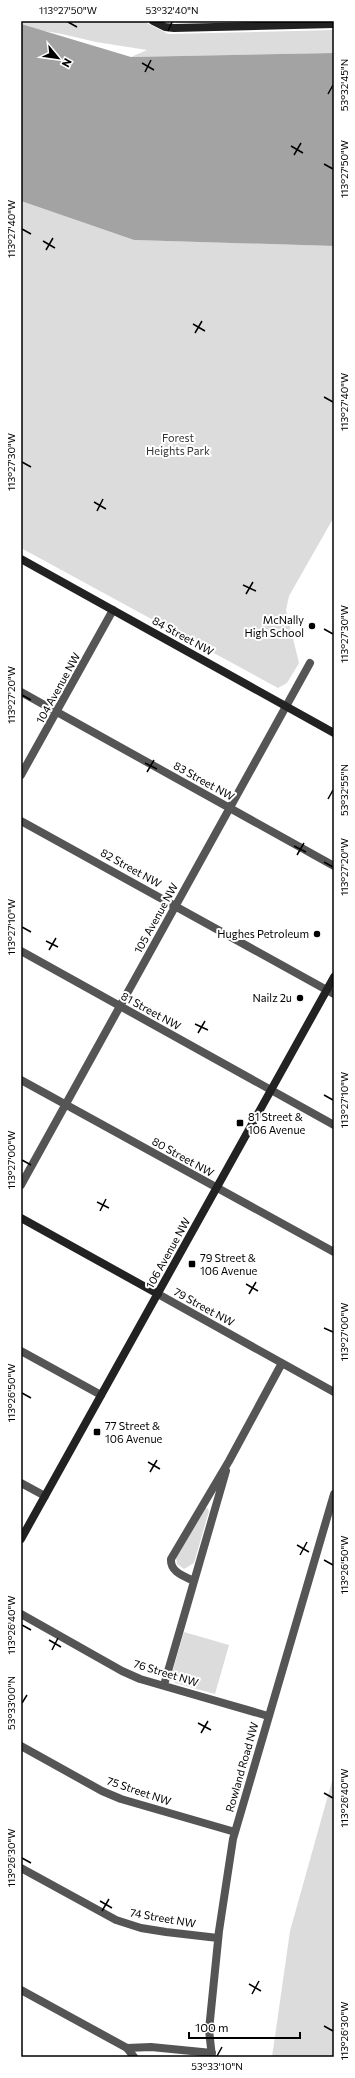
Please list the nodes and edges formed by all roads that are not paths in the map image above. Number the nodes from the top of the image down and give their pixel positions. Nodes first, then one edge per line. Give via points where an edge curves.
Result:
1 (153, 21) edge
2 (334, 24) edge
3 (21, 559) edge
4 (113, 610) junction
5 (310, 662) dead end
6 (21, 692) edge
7 (286, 706) junction
8 (57, 712) junction
9 (334, 733) edge
10 (21, 776) edge
11 (229, 808) junction
12 (21, 821) edge
13 (334, 866) edge
14 (176, 906) junction
15 (21, 952) edge
16 (334, 977) edge
17 (330, 992) edge
18 (120, 1006) junction
19 (21, 1080) edge
20 (272, 1090) junction
21 (65, 1104) junction
22 (334, 1125) edge
23 (21, 1185) edge
24 (217, 1188) junction
25 (21, 1218) edge
26 (334, 1252) edge
27 (158, 1294) junction
28 (21, 1351) edge
29 (282, 1363) junction
30 (334, 1392) edge
31 (101, 1395) junction
32 (229, 1461) junction
33 (21, 1483) edge
34 (334, 1494) edge
35 (45, 1496) junction
36 (21, 1539) edge
37 (194, 1581) junction
38 (21, 1614) edge
39 (164, 1686) junction
40 (268, 1716) junction
41 (21, 1746) edge
42 (235, 1832) junction
43 (21, 1868) edge
44 (218, 1938) junction
45 (21, 1990) edge
46 (127, 2048) junction
47 (212, 2055) edge
48 (134, 2057) edge

1 - 2 main road via 164,27 174,28
3 - 4 main road, 84 Street NW
4 - 7 main road, 84 Street NW
4 - 8 street, 104 Avenue NW
5 - 7 street, 105 Avenue NW
6 - 8 street, 83 Street NW
7 - 9 main road, 84 Street NW
7 - 11 street, 105 Avenue NW
8 - 10 street, 104 Avenue NW
8 - 11 street, 83 Street NW
11 - 13 street, 83 Street NW
11 - 14 street, 105 Avenue NW
12 - 14 street, 82 Street NW
14 - 17 street, 82 Street NW
14 - 18 street, 105 Avenue NW
15 - 18 street, 81 Street NW
16 - 17 main road, 106 Avenue NW
17 - 20 main road, 106 Avenue NW
18 - 20 street, 81 Street NW
18 - 21 street, 105 Avenue NW
19 - 21 street, 80 Street NW
20 - 22 street, 81 Street NW
20 - 24 main road, 106 Avenue NW
21 - 23 street, 105 Avenue NW
21 - 24 street, 80 Street NW
24 - 26 street, 80 Street NW
24 - 27 main road, 106 Avenue NW
25 - 27 main road, 79 Street NW
27 - 29 street, 79 Street NW
27 - 31 main road, 106 Avenue NW
28 - 31 street
29 - 30 street, 79 Street NW
29 - 32 street
31 - 35 main road, 106 Avenue NW
32 - 37 street
32 - 37 street via 171,1559 171,1566 175,1571
33 - 35 street
34 - 40 street, Rowland Road NW
35 - 36 main road, 106 Avenue NW
37 - 39 street
38 - 39 street, 76 Street NW via 122,1671
39 - 40 street, 76 Street NW
40 - 42 street, Rowland Road NW
41 - 42 street, 75 Street NW via 121,1799
42 - 44 street, Rowland Road NW
43 - 44 street, 74 Street NW via 116,1920 166,1932
44 - 47 street, Rowland Road NW via 209,2030
45 - 46 street
46 - 47 street, Rowland Road NW via 152,2047
46 - 48 street

